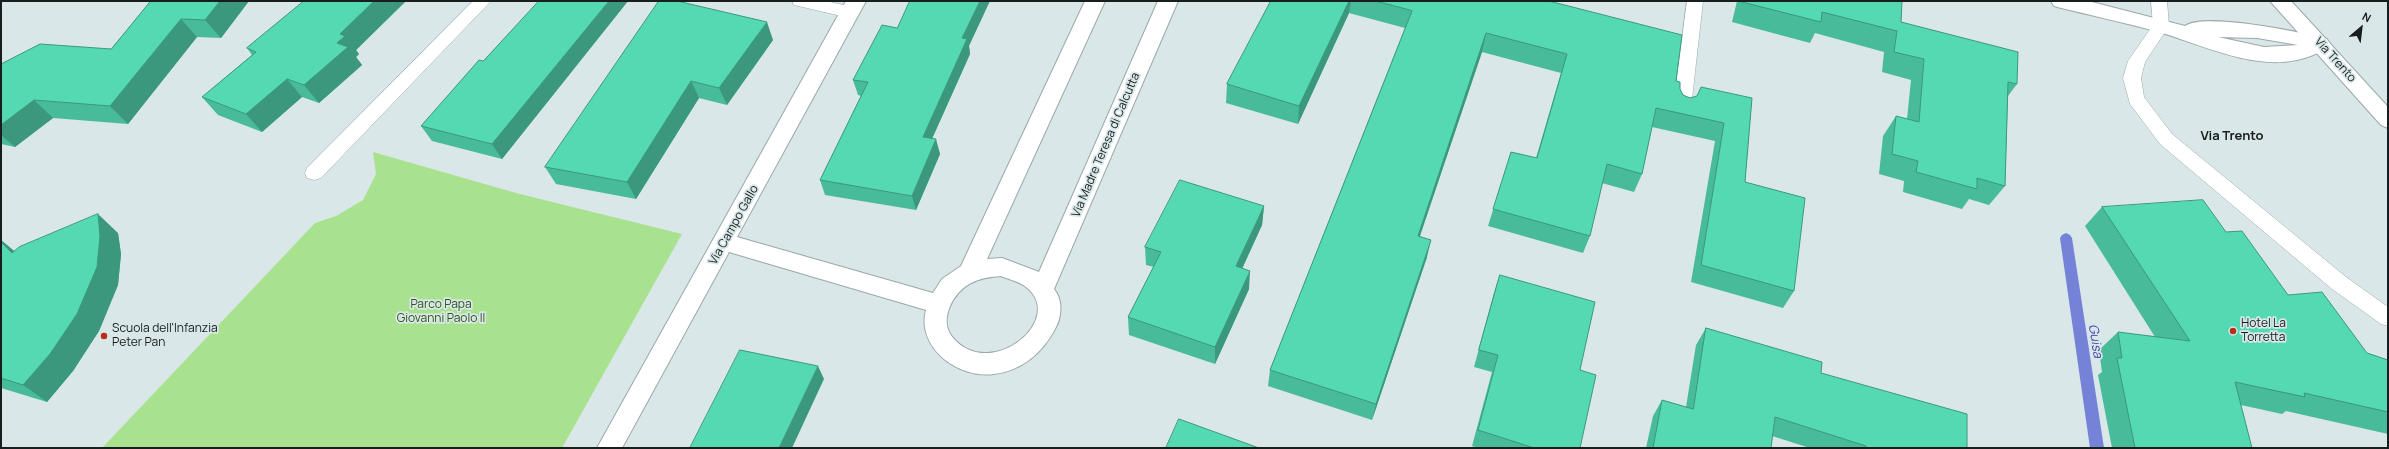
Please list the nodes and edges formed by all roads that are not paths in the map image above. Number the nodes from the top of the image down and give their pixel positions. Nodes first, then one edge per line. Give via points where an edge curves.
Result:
1 (483, 1) edge
2 (800, 1) edge
3 (1095, 1) edge
4 (1168, 1) edge
5 (1695, 1) edge
6 (2061, 1) edge
7 (2159, 1) edge
8 (2280, 1) edge
9 (853, 7) edge
10 (2169, 28) junction
11 (2320, 44) junction
12 (1682, 108) edge
13 (2388, 120) edge
14 (314, 173) dead end
15 (724, 242) junction
16 (968, 274) junction
17 (1043, 289) junction
18 (938, 304) junction
19 (2388, 318) edge
20 (609, 448) edge

1 - 14 lane
2 - 9 lane
3 - 16 street
4 - 17 street, Via Madre Teresa di Calcutta
5 - 12 lane
6 - 10 street
7 - 10 lane
8 - 11 street, Via Trento
9 - 15 street, Via Campo Gallo
10 - 11 street via 2232,48 2264,54 2296,54
10 - 19 lane via 2137,61 2132,78 2136,99 2166,139 2339,283
11 - 13 street, Via Trento
15 - 18 street
15 - 20 street, Via Campo Gallo
16 - 17 street via 1002,267 1033,278
16 - 18 street via 950,286
17 - 18 street via 1049,302 1050,317 1045,332 1034,346 1019,356 996,363 979,363 964,359 945,346 935,326

